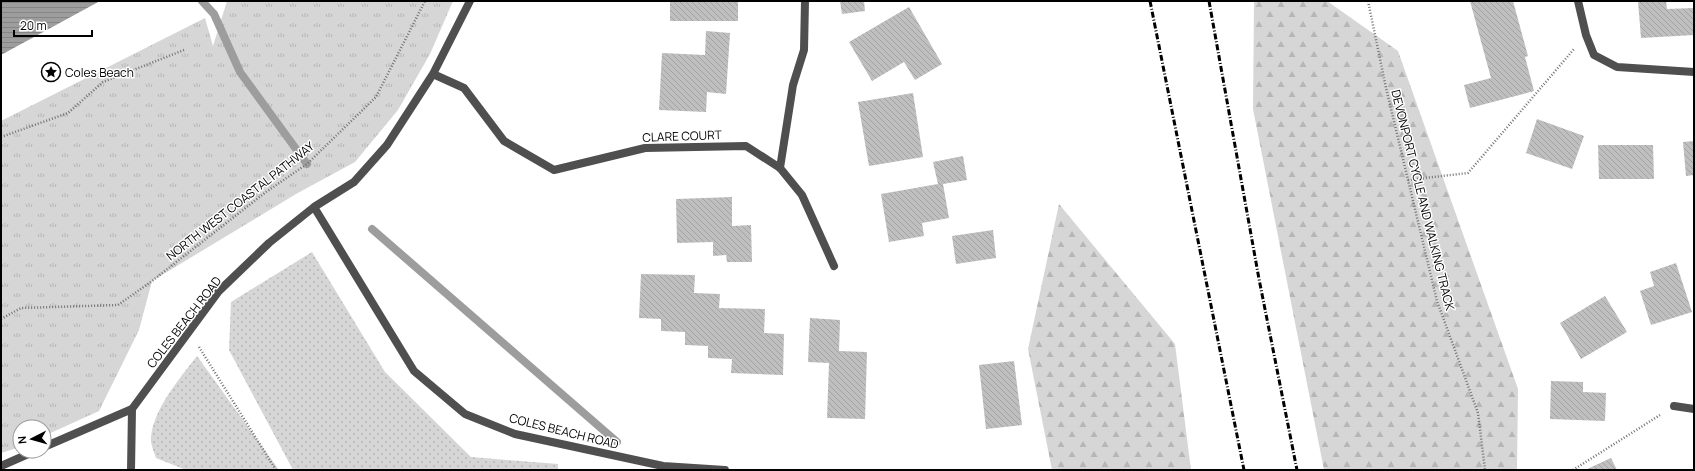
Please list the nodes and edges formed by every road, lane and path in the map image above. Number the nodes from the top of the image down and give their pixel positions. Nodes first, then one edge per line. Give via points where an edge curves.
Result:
1 (425, 1) edge
2 (470, 1) edge
3 (805, 1) edge
4 (1368, 1) edge
5 (1578, 1) edge
6 (1586, 35) junction
7 (184, 50) dead end
8 (1694, 72) edge
9 (433, 74) junction
10 (1, 137) edge
11 (780, 168) junction
12 (1408, 180) junction
13 (314, 207) junction
14 (834, 266) dead end
15 (1, 319) edge
16 (190, 331) junction
17 (1674, 406) joint
18 (132, 409) junction
19 (1694, 409) edge
20 (52, 444) edge
21 (17, 459) edge
22 (1, 466) edge
23 (131, 470) edge
24 (276, 470) edge
25 (725, 470) edge
26 (1485, 470) edge
27 (1573, 470) edge

1 - 15 path, NORTH WEST COASTAL PATHWAY via 376,97 307,164 266,192 152,281 118,305 21,308
2 - 9 street, COLES BEACH ROAD
3 - 11 street via 804,50 793,85
4 - 12 path, DEVONPORT CYCLE AND WALKING TRACK
5 - 6 street
6 - 8 street via 1594,55 1617,67
6 - 12 path via 1468,173
7 - 10 path via 103,82 68,113
9 - 11 street, CLARE COURT via 464,88 504,141 554,170 645,148 746,146
9 - 13 street, COLES BEACH ROAD via 387,145 354,182
11 - 14 street, CLARE COURT via 802,194
12 - 26 path, DEVONPORT CYCLE AND WALKING TRACK via 1437,301 1478,413
13 - 16 street, COLES BEACH ROAD via 269,243 219,292
13 - 25 street, COLES BEACH ROAD via 414,371 465,414 516,434 663,466
16 - 18 street, COLES BEACH ROAD
16 - 24 path
17 - 19 street
17 - 27 path
18 - 20 street
18 - 23 street
21 - 22 street

